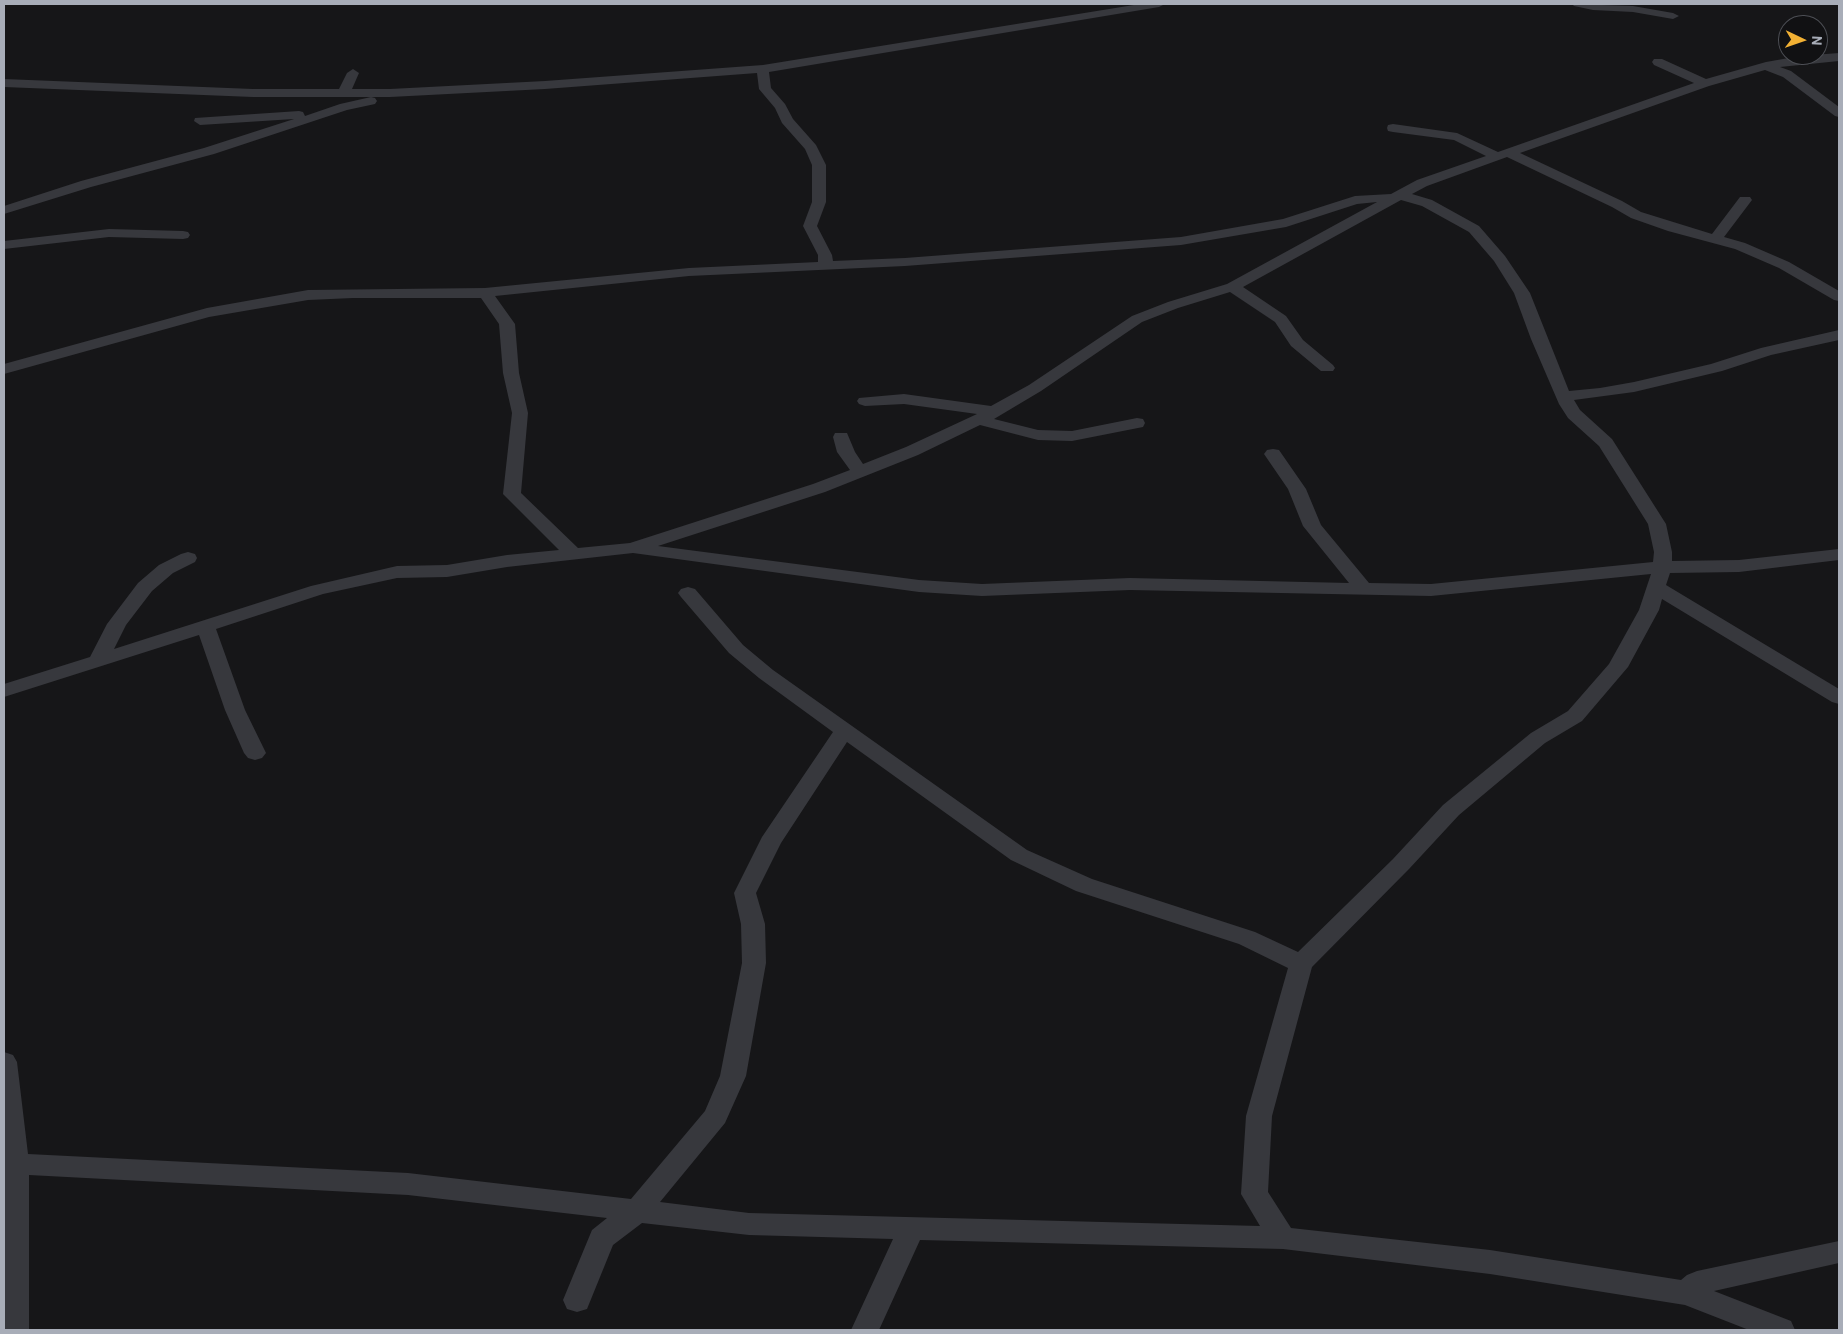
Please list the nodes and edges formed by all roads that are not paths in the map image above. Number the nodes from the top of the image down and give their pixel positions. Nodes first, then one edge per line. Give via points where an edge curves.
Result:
1 (1159, 4) edge
2 (1578, 4) edge
3 (1673, 16) dead end
4 (1839, 57) edge
5 (1658, 62) dead end
6 (759, 66) junction
7 (1766, 66) junction
8 (354, 73) dead end
9 (4, 83) edge
10 (1705, 83) junction
11 (344, 93) junction
12 (390, 93) junction
13 (326, 113) junction
14 (1839, 113) edge
15 (200, 121) dead end
16 (1393, 128) dead end
17 (1504, 155) junction
18 (1396, 197) junction
19 (1746, 200) dead end
20 (4, 210) edge
21 (183, 235) dead end
22 (1715, 240) junction
23 (4, 245) edge
24 (826, 266) junction
25 (1232, 287) junction
26 (485, 292) junction
27 (1839, 298) edge
28 (1839, 335) edge
29 (1327, 368) dead end
30 (4, 369) edge
31 (1563, 396) junction
32 (865, 401) dead end
33 (995, 412) junction
34 (979, 420) junction
35 (1137, 423) dead end
36 (841, 438) dead end
37 (1273, 454) dead end
38 (860, 472) junction
39 (632, 548) junction
40 (573, 554) junction
41 (1839, 554) edge
42 (188, 558) dead end
43 (1662, 567) junction
44 (1656, 587) junction
45 (1365, 590) junction
46 (688, 593) dead end
47 (206, 628) junction
48 (98, 660) junction
49 (4, 692) edge
50 (1839, 698) edge
51 (845, 730) junction
52 (255, 753) dead end
53 (1301, 964) junction
54 (4, 1062) edge
55 (16, 1164) junction
56 (638, 1210) junction
57 (911, 1228) junction
58 (1283, 1238) junction
59 (1839, 1252) edge
60 (1687, 1292) junction
61 (577, 1300) dead end
62 (15, 1330) edge
63 (865, 1330) edge
64 (1781, 1330) edge

1 - 6 street via 1055,16
2 - 3 street
4 - 7 street
5 - 10 street
6 - 12 street via 545,85
6 - 24 street via 765,89 811,148 819,165 818,202 810,226 825,255
7 - 10 street
7 - 14 street via 1787,74
8 - 11 street
9 - 11 street via 253,93
10 - 17 street
11 - 12 street
12 - 13 street
13 - 15 street
13 - 20 street
16 - 17 street via 1457,137
17 - 18 street via 1422,183
17 - 22 street via 1636,215
18 - 24 street via 1356,200 1286,222 1202,239
18 - 25 street
18 - 31 street via 1426,203 1474,229 1500,259 1522,294
19 - 22 street
21 - 23 street via 109,233
22 - 27 street via 1740,246 1784,265
24 - 26 street via 681,273
25 - 29 street via 1280,319 1297,343
25 - 33 street via 1137,319
26 - 30 street via 328,293 282,298 206,313
26 - 40 street via 507,324 511,373 520,413 512,494
28 - 31 street via 1634,387
31 - 43 street via 1574,414 1606,443 1657,524
32 - 33 street via 904,399
33 - 34 street
34 - 35 street via 1038,435 1072,436
34 - 38 street
36 - 38 street
37 - 45 street via 1297,489 1312,526
38 - 39 street
39 - 40 street
39 - 45 street via 919,586 982,590 1130,584
40 - 47 street via 447,571 397,572 318,590
41 - 43 street via 1739,566
42 - 48 street via 166,569 146,587 117,624
43 - 44 street
43 - 45 street via 1431,590
44 - 50 street
44 - 53 street via 1649,610 1618,667 1575,716 1538,738 1451,810 1402,864
46 - 51 street via 736,650
47 - 48 street
47 - 52 street via 235,710
48 - 49 street
51 - 53 street via 1019,855 1084,885 1247,938
51 - 56 street via 770,842 745,893 753,924 754,963 733,1076 716,1116
53 - 58 street via 1259,1116 1254,1194
54 - 55 street
55 - 56 street via 408,1184
55 - 62 street
56 - 57 street via 749,1224
56 - 61 street via 602,1238
57 - 58 street
57 - 63 street
58 - 60 street via 1490,1262
59 - 60 street via 1697,1283
60 - 64 street

